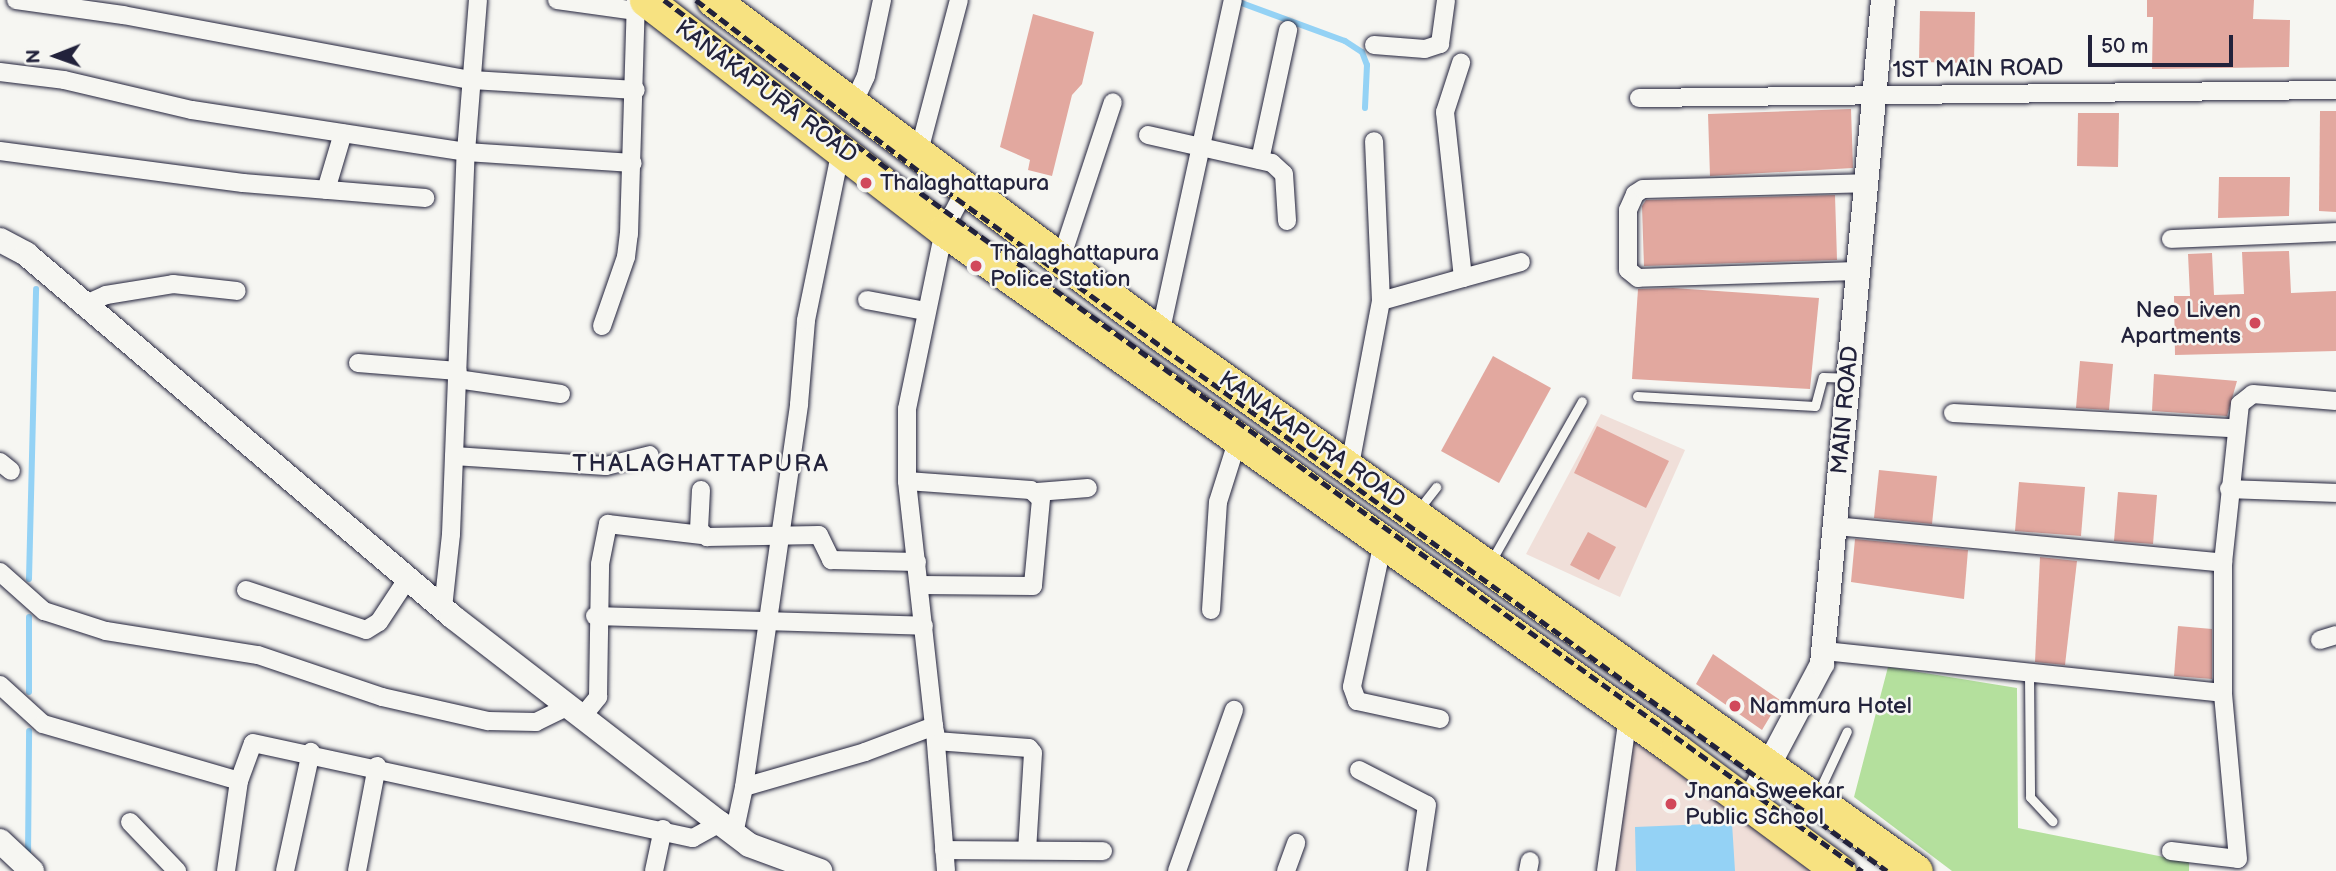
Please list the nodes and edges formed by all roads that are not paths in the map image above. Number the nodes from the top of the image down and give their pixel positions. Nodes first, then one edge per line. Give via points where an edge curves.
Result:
1 (16, 0) edge
2 (478, 0) edge
3 (557, 0) edge
4 (713, 0) edge
5 (882, 0) edge
6 (959, 0) edge
7 (1233, 0) edge
8 (1446, 0) edge
9 (1884, 0) edge
10 (639, 4) edge
11 (1288, 30) dead end
12 (1374, 45) dead end
13 (1461, 63) dead end
14 (0, 72) edge
15 (472, 79) junction
16 (636, 90) junction
17 (2336, 90) edge
18 (1872, 95) junction
19 (1639, 98) dead end
20 (1113, 102) dead end
21 (852, 106) junction
22 (343, 133) junction
23 (1148, 135) dead end
24 (1374, 141) dead end
25 (1200, 148) junction
26 (841, 149) junction
27 (0, 151) edge
28 (466, 152) junction
29 (918, 155) junction
30 (1260, 160) junction
31 (633, 163) junction
32 (1865, 183) junction
33 (327, 190) junction
34 (965, 190) junction
35 (425, 198) dead end
36 (1287, 221) dead end
37 (944, 230) junction
38 (2336, 232) edge
39 (2171, 239) dead end
40 (0, 240) edge
41 (1061, 259) junction
42 (1521, 262) dead end
43 (1857, 271) junction
44 (1463, 278) junction
45 (237, 291) dead end
46 (867, 300) dead end
47 (1381, 301) junction
48 (86, 304) junction
49 (925, 311) junction
50 (602, 326) dead end
51 (1160, 334) junction
52 (358, 363) dead end
53 (457, 375) junction
54 (1848, 378) junction
55 (561, 394) dead end
56 (1637, 396) dead end
57 (1582, 401) dead end
58 (2336, 401) edge
59 (1953, 413) dead end
60 (2234, 428) junction
61 (1238, 439) junction
62 (650, 455) dead end
63 (454, 456) junction
64 (1350, 465) junction
65 (907, 481) junction
66 (1436, 487) dead end
67 (1088, 488) dead end
68 (2229, 489) junction
69 (701, 490) dead end
70 (1037, 492) junction
71 (2336, 494) edge
72 (1416, 513) junction
73 (1835, 526) junction
74 (701, 535) junction
75 (778, 537) junction
76 (1383, 542) junction
77 (917, 562) junction
78 (2223, 563) junction
79 (1488, 567) junction
80 (0, 572) edge
81 (408, 578) junction
82 (920, 585) junction
83 (246, 590) dead end
84 (443, 608) junction
85 (1211, 610) dead end
86 (598, 616) junction
87 (766, 618) junction
88 (924, 626) junction
89 (1824, 651) junction
90 (2029, 674) junction
91 (0, 685) edge
92 (2223, 693) junction
93 (1234, 710) dead end
94 (575, 712) junction
95 (1628, 716) junction
96 (1440, 719) dead end
97 (1847, 731) dead end
98 (935, 734) junction
99 (311, 752) junction
100 (377, 766) junction
101 (1767, 767) junction
102 (1359, 770) dead end
103 (239, 781) junction
104 (744, 787) junction
105 (1814, 800) junction
106 (1749, 802) junction
107 (2052, 821) dead end
108 (130, 822) dead end
109 (727, 829) junction
110 (663, 830) junction
111 (1794, 836) junction
112 (0, 841) edge
113 (1296, 843) dead end
114 (944, 850) junction
115 (1027, 850) junction
116 (2171, 850) dead end
117 (1102, 851) dead end
118 (26, 865) edge
119 (1828, 868) edge
120 (177, 871) edge
121 (226, 871) edge
122 (285, 871) edge
123 (356, 871) edge
124 (654, 871) edge
125 (820, 871) edge
126 (946, 871) edge
127 (1177, 871) edge
128 (1286, 871) edge
129 (1417, 871) edge
130 (1605, 871) edge
131 (1916, 871) edge

1 - 15 street
2 - 15 street
3 - 10 street
4 - 21 highway, KANAKAPURA ROAD via 744,17
5 - 21 street via 866,76
6 - 29 street
7 - 25 street
8 - 12 street via 1440,44 1425,49
9 - 18 street, MAIN ROAD
10 - 16 street
10 - 26 highway, KANAKAPURA ROAD
11 - 30 street
13 - 44 street via 1445,112
14 - 22 street via 64,80 192,110
15 - 16 street
15 - 28 street
16 - 31 street
17 - 18 street, 1ST MAIN ROAD
18 - 19 street, 1ST MAIN ROAD
18 - 32 street, MAIN ROAD
20 - 41 street
21 - 29 highway, KANAKAPURA ROAD
22 - 28 street
22 - 33 street
23 - 25 street
24 - 47 street
25 - 30 street
25 - 51 street
26 - 37 highway, KANAKAPURA ROAD
26 - 75 street via 806,320 799,404
27 - 33 street
28 - 31 street
28 - 53 street
29 - 34 highway, KANAKAPURA ROAD
30 - 36 street via 1284,174
31 - 50 street via 626,257
32 - 43 street, MAIN ROAD
32 - 43 street via 1643,189 1635,194 1628,210 1628,270 1638,278
33 - 35 street
34 - 37 street
34 - 41 highway, KANAKAPURA ROAD
37 - 49 street
37 - 61 highway, KANAKAPURA ROAD
38 - 39 street
40 - 48 street via 26,254
41 - 51 highway, KANAKAPURA ROAD
42 - 44 street
43 - 54 street, MAIN ROAD
44 - 47 street
45 - 48 street via 173,284 106,295
46 - 49 street
47 - 64 street
48 - 81 street
49 - 65 street via 907,409
51 - 64 highway, KANAKAPURA ROAD
52 - 53 street
53 - 55 street
53 - 63 street
54 - 56 lane via 1823,377 1815,406
54 - 73 street, MAIN ROAD
57 - 79 lane
58 - 60 street via 2253,394 2240,404
59 - 60 street
60 - 68 street
61 - 76 highway, KANAKAPURA ROAD
61 - 85 street via 1218,502
62 - 63 street via 606,466
63 - 84 street
64 - 72 highway, KANAKAPURA ROAD
65 - 70 street
65 - 77 street
66 - 72 lane
67 - 70 street
68 - 71 street
68 - 78 street
69 - 74 street
70 - 82 street via 1041,499 1033,586
72 - 79 highway, KANAKAPURA ROAD
73 - 78 street
73 - 89 street, MAIN ROAD
74 - 75 street
74 - 86 street via 608,524 600,564
75 - 77 street via 819,536 831,560
75 - 87 street
76 - 95 highway, KANAKAPURA ROAD
76 - 96 street via 1352,687 1357,701
77 - 82 street
78 - 92 street
79 - 101 highway, KANAKAPURA ROAD
80 - 94 street via 44,611 81,623 258,655 422,706 488,721 536,722
81 - 83 street via 379,622 366,630
81 - 84 street
82 - 88 street
84 - 94 street
86 - 87 street
86 - 94 street via 598,697
87 - 88 street
87 - 104 street
88 - 98 street
89 - 90 street
89 - 101 street, MAIN ROAD via 1822,664
90 - 92 street
90 - 107 lane via 2030,797
91 - 103 street via 43,724
92 - 116 street via 2238,859
93 - 127 street
94 - 109 street
95 - 106 highway, KANAKAPURA ROAD
95 - 130 street
97 - 105 lane
98 - 104 street
98 - 114 street
98 - 115 street via 1029,748 1033,753
99 - 100 street
99 - 103 street via 253,743
99 - 122 street
100 - 110 street
100 - 123 street
101 - 105 highway, KANAKAPURA ROAD
101 - 106 street, MAIN ROAD
102 - 129 street via 1427,805
103 - 121 street
104 - 109 street
105 - 111 lane
105 - 131 highway, KANAKAPURA ROAD
106 - 111 highway, KANAKAPURA ROAD
108 - 120 street
109 - 110 street via 693,838
109 - 125 street via 749,845
110 - 124 street
111 - 119 highway, KANAKAPURA ROAD
112 - 118 street
113 - 128 street
114 - 115 street
114 - 126 street
115 - 117 street

